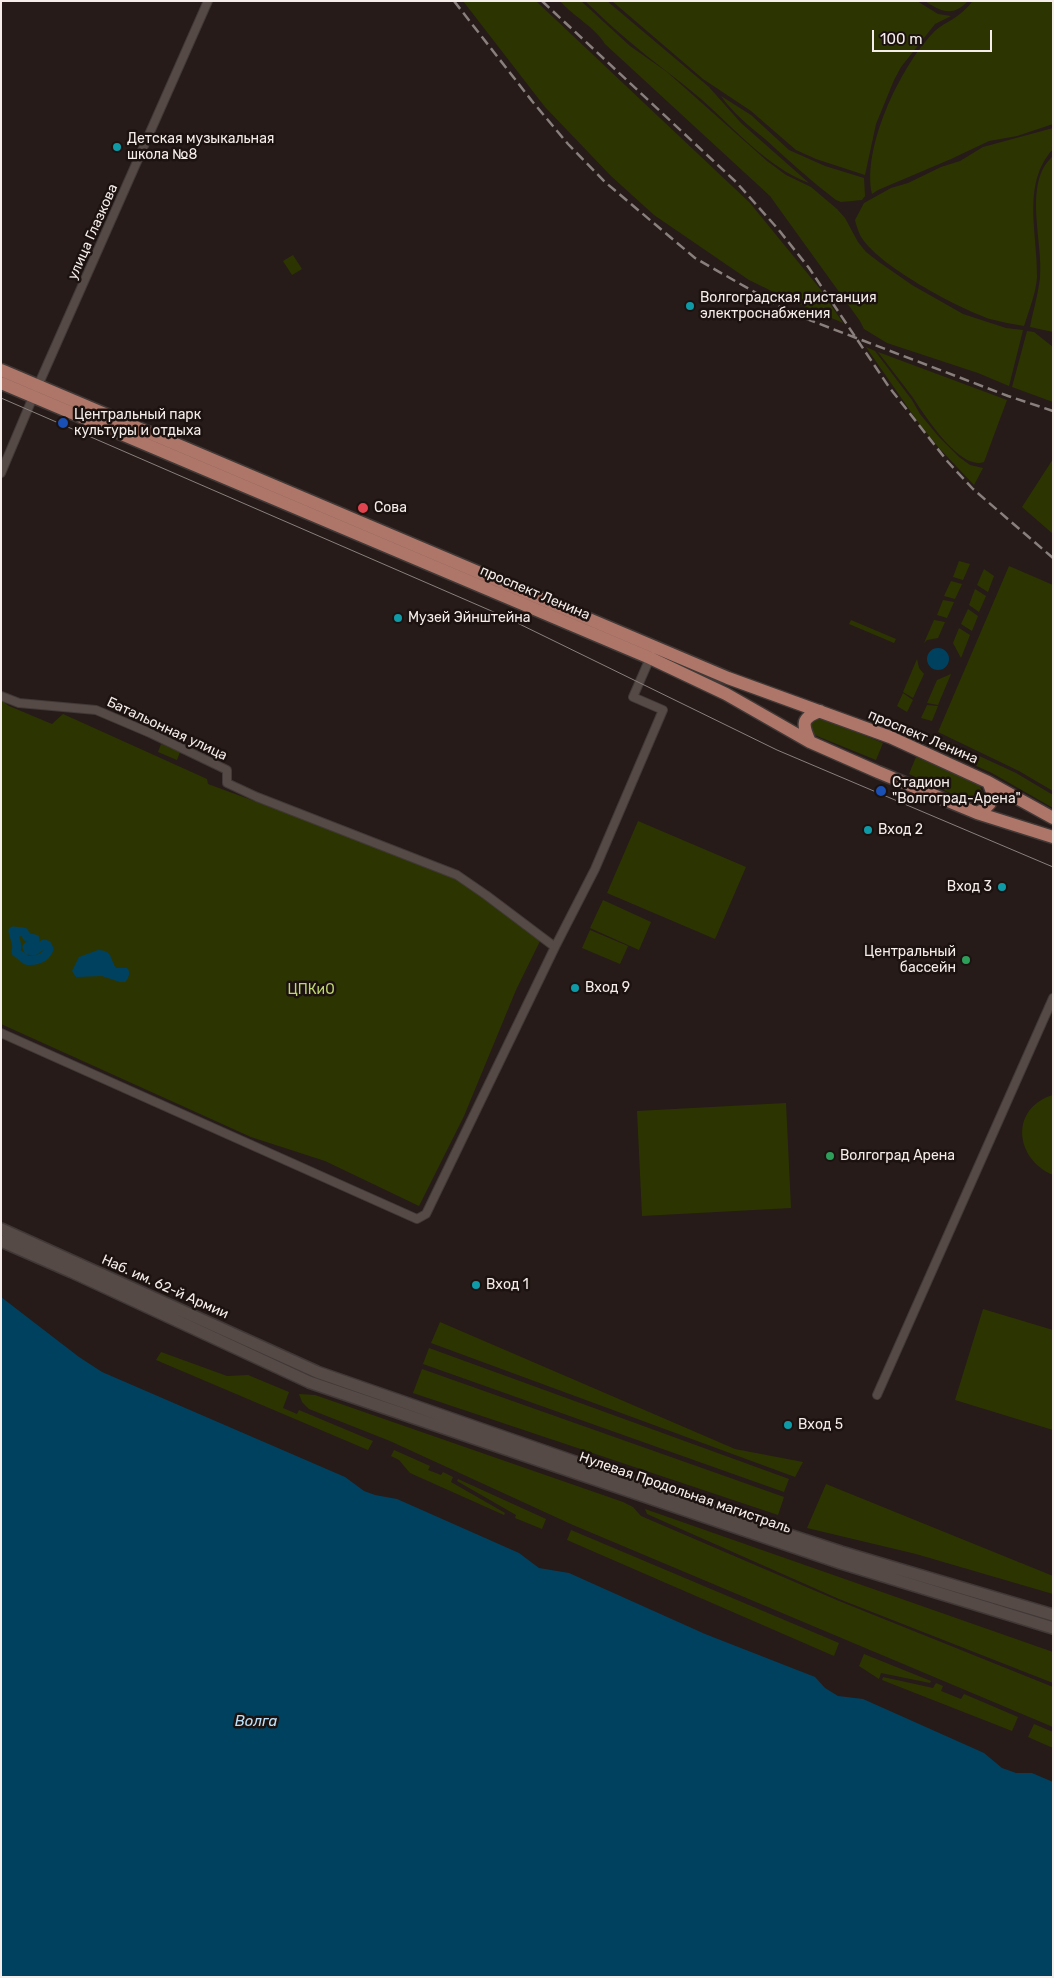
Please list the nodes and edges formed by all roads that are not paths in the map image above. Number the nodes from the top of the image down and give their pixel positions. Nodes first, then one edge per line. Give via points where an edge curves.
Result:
1 (208, 1) edge
2 (1, 370) edge
3 (1, 383) edge
4 (39, 385) junction
5 (33, 397) junction
6 (1, 473) edge
7 (650, 658) junction
8 (1, 696) edge
9 (820, 711) junction
10 (810, 742) junction
11 (988, 782) junction
12 (977, 813) junction
13 (1053, 818) edge
14 (1053, 837) edge
15 (555, 947) junction
16 (1053, 998) edge
17 (1, 1033) edge
18 (1, 1229) edge
19 (1, 1241) edge
20 (317, 1372) joint
21 (309, 1382) joint
22 (877, 1395) dead end
23 (1053, 1615) edge
24 (1053, 1628) edge

1 - 4 street, улица Глазкова
2 - 4 main road, проспект Ленина
3 - 5 main road, проспект Ленина
4 - 5 street, улица Глазкова
4 - 9 main road, проспект Ленина via 728,678
5 - 6 street, улица Глазкова
5 - 7 main road, проспект Ленина
7 - 10 main road, проспект Ленина via 726,694
7 - 15 street via 633,697 663,710 595,869
8 - 15 street, Батальонная улица via 18,703 103,712 228,770 227,783 257,797 456,875
9 - 10 main road via 805,720
9 - 11 main road, проспект Ленина via 890,737
10 - 12 main road, проспект Ленина
11 - 12 main road via 993,795 991,802
11 - 13 main road, проспект Ленина
12 - 14 main road, проспект Ленина
15 - 17 street via 426,1214 417,1219
16 - 22 street
18 - 20 main road, Наб. им. 62-й Армии
19 - 21 main road, Наб. им. 62-й Армии
20 - 23 main road, Нулевая Продольная магистраль via 737,1518
21 - 24 main road, Нулевая Продольная магистраль via 841,1563

